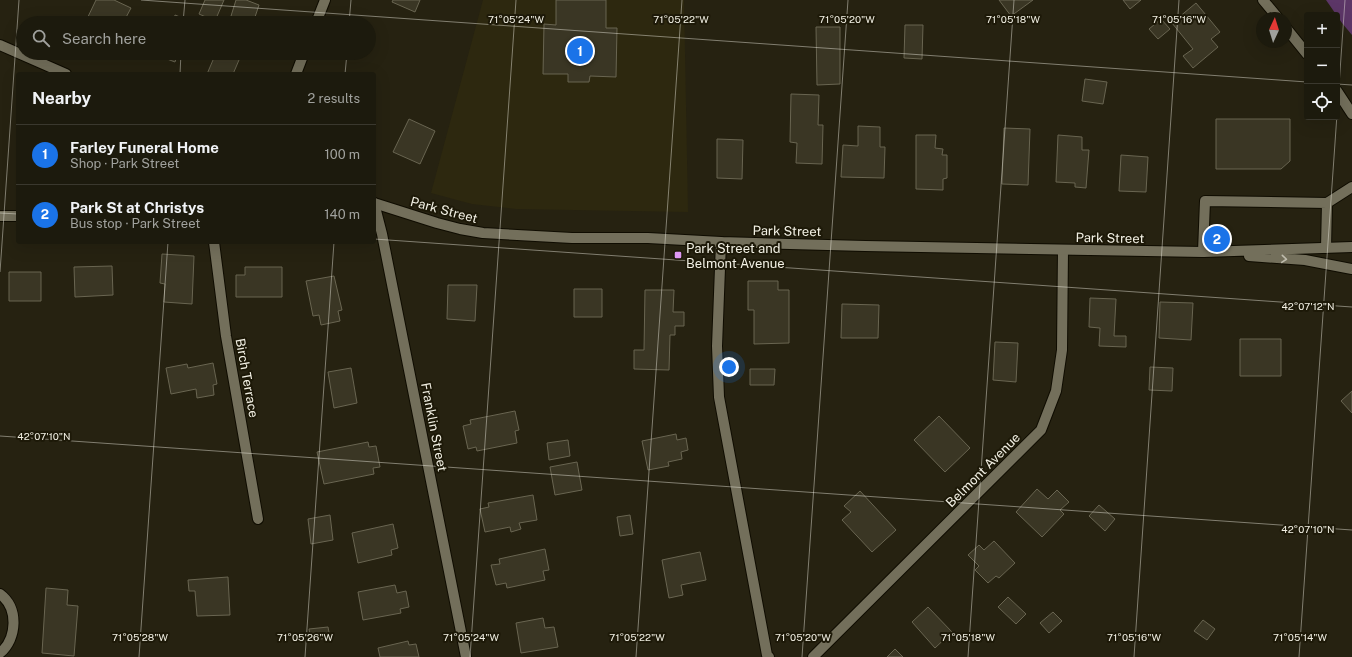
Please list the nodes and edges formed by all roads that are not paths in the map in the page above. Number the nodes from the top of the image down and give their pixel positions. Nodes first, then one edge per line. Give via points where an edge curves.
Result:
1 (325, 0) edge
2 (1263, 0) edge
3 (1273, 12) edge
4 (319, 16) edge
5 (1292, 35) edge
6 (0, 46) edge
7 (1304, 50) edge
8 (16, 53) edge
9 (33, 60) edge
10 (301, 60) edge
11 (61, 72) edge
12 (297, 72) edge
13 (1340, 95) edge
14 (1340, 96) edge
15 (1352, 104) edge
16 (1352, 114) edge
17 (1352, 187) edge
18 (1327, 203) junction
19 (376, 204) edge
20 (376, 211) edge
21 (0, 216) edge
22 (16, 216) edge
23 (721, 242) junction
24 (214, 244) edge
25 (1352, 247) edge
26 (1326, 248) junction
27 (1063, 250) junction
28 (1203, 252) junction
29 (1352, 269) edge
30 (258, 519) dead end
31 (0, 594) edge
32 (0, 653) edge
33 (466, 657) edge
34 (768, 657) edge
35 (813, 657) edge

1 - 4 street
2 - 3 street
5 - 7 street
6 - 8 street
9 - 11 street
10 - 12 street
13 - 15 street
14 - 16 street
17 - 18 street
18 - 26 street
18 - 28 street via 1205,200
19 - 23 street, Park Street via 454,228 483,233
20 - 33 street, Franklin Street
21 - 22 street
23 - 27 street, Park Street
23 - 34 street via 719,397
24 - 30 street, Birch Terrace via 226,336
25 - 26 street, Park Street
26 - 28 street, Park Street
27 - 28 street, Park Street
27 - 35 street, Belmont Avenue via 1062,350 1056,391 1041,430
28 -> 29 street, Park Street via 1305,260
31 - 32 street via 10,607 14,628 10,642

